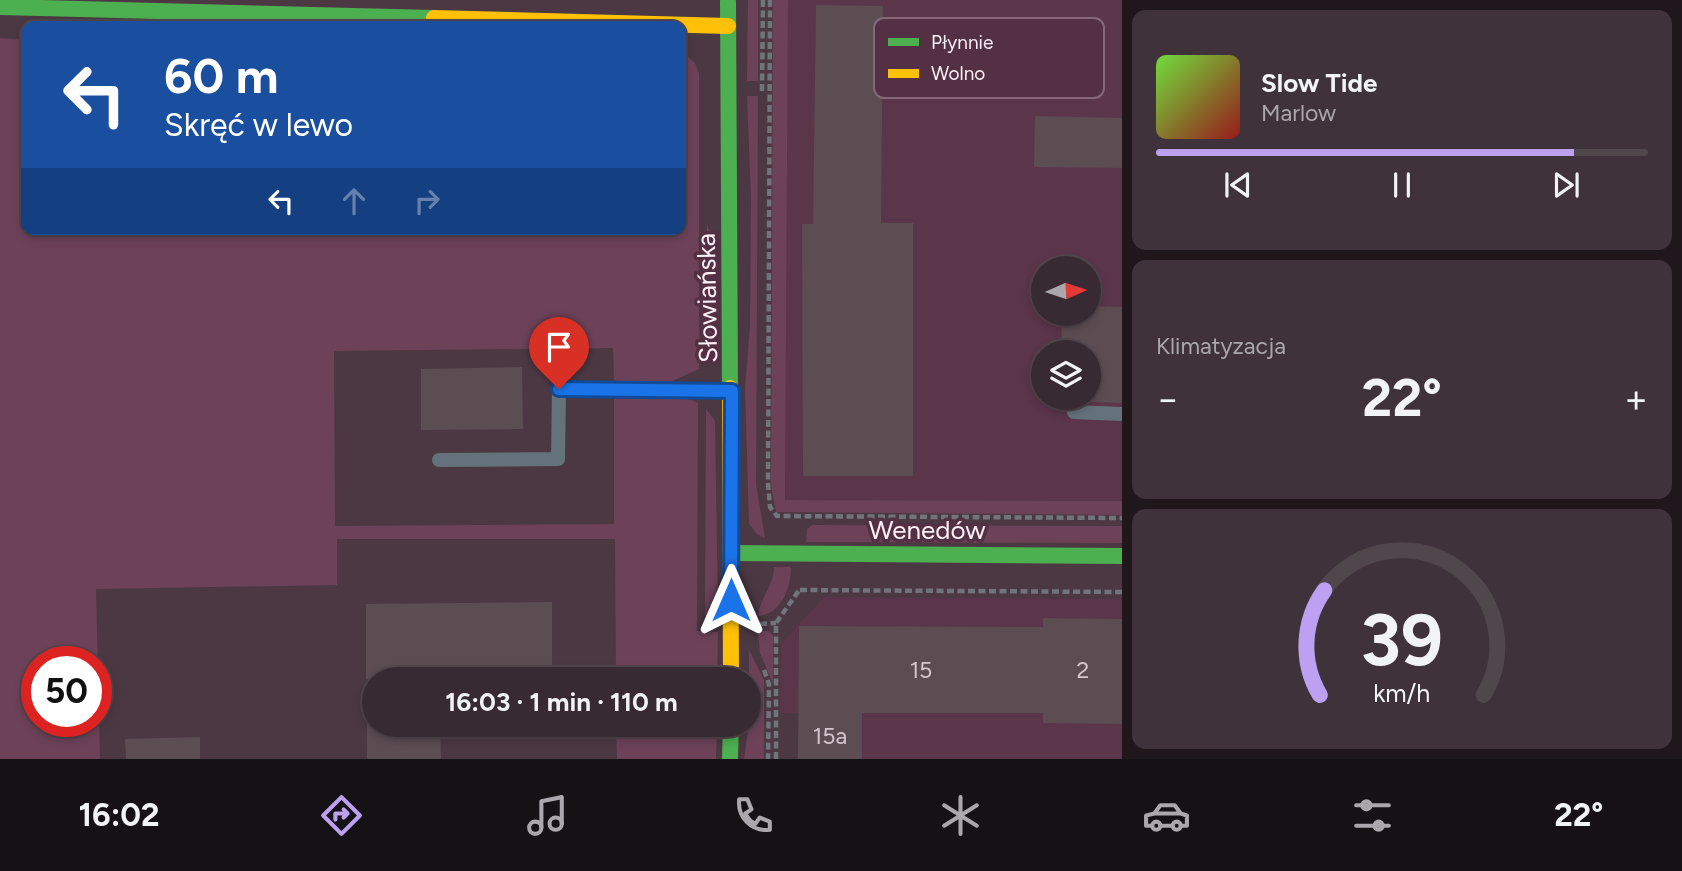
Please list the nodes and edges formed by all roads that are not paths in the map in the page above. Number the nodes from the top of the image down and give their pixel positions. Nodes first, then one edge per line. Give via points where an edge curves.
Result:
1 (728, 0) edge
2 (0, 7) edge
3 (668, 21) edge
4 (686, 22) edge
5 (728, 26) junction
6 (732, 391) junction
7 (1074, 412) dead end
8 (1122, 414) edge
9 (439, 460) dead end
10 (731, 553) junction
11 (1122, 556) edge
12 (731, 667) edge
13 (731, 737) edge
14 (730, 759) edge

1 - 5 street, Słowiańska
2 - 3 street
4 - 5 street
5 - 6 street, Słowiańska
6 - 9 lane via 559,389 558,459
6 - 10 street, Słowiańska
7 - 8 lane
10 - 11 street, Wenedów
10 - 12 street, Słowiańska
13 - 14 street

